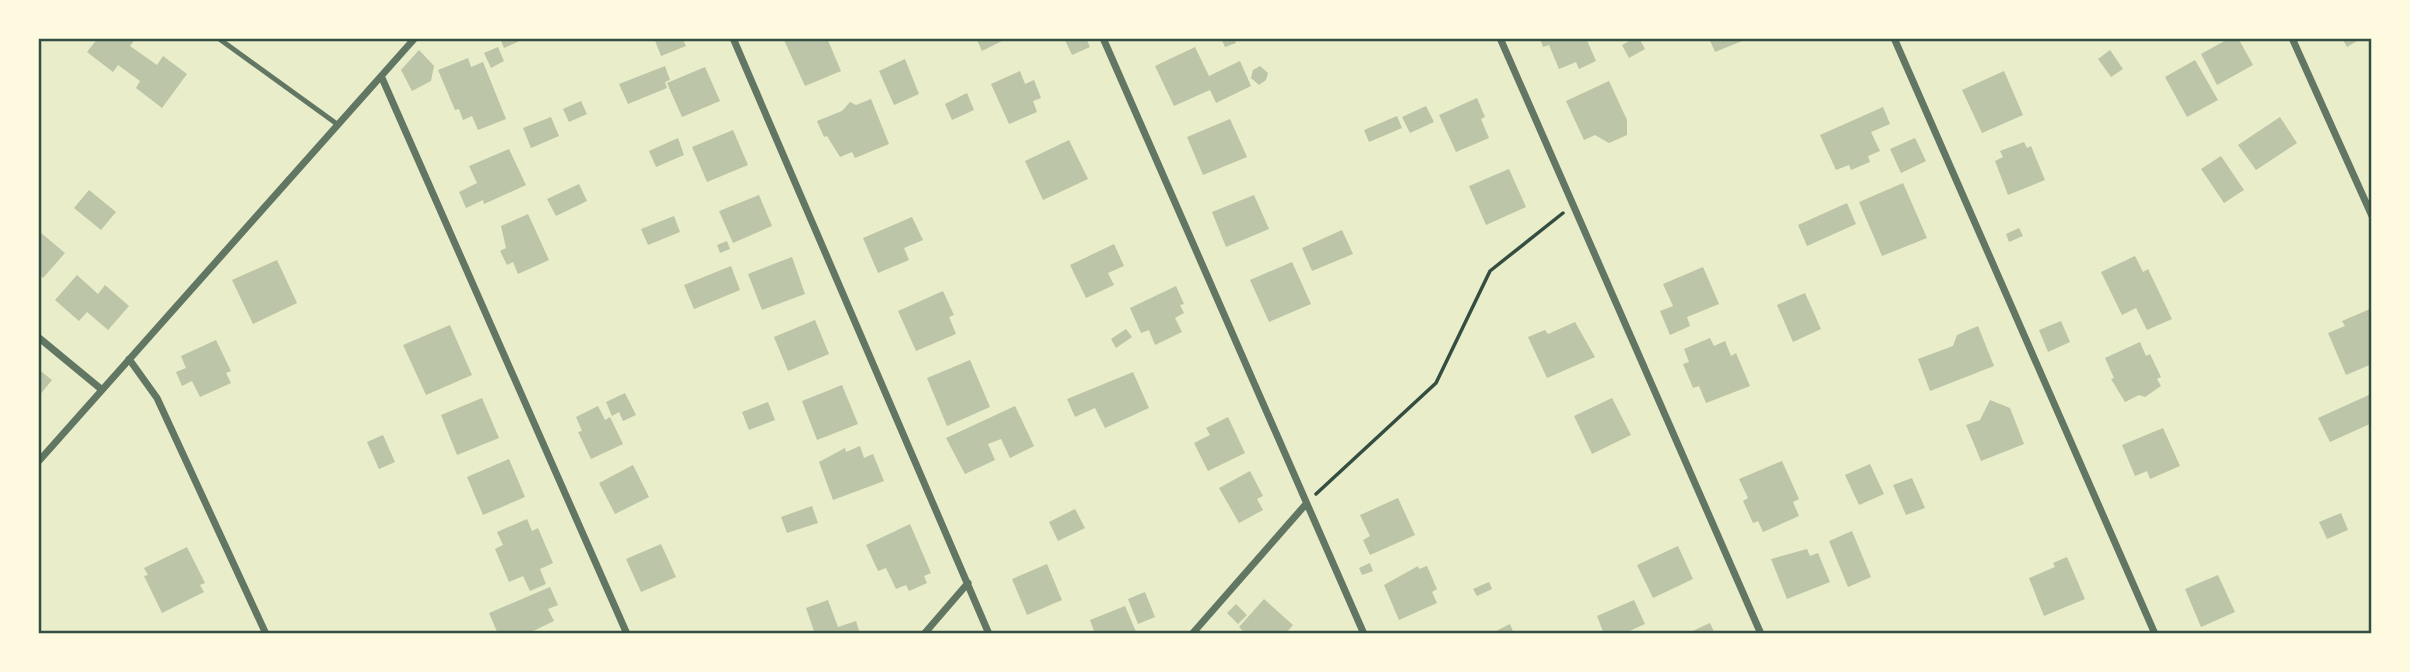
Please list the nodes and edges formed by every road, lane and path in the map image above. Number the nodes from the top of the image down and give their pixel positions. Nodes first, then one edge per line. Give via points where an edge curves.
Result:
1 (218, 38) edge
2 (415, 38) edge
3 (733, 38) edge
4 (1103, 38) edge
5 (1500, 38) edge
6 (1894, 38) edge
7 (2292, 38) edge
8 (382, 78) junction
9 (338, 124) junction
10 (1573, 205) junction
11 (2371, 216) edge
12 (38, 337) edge
13 (129, 359) junction
14 (101, 389) junction
15 (38, 462) edge
16 (1306, 504) junction
17 (968, 583) junction
18 (266, 634) edge
19 (627, 634) edge
20 (925, 634) edge
21 (989, 634) edge
22 (1192, 634) edge
23 (1364, 634) edge
24 (1761, 634) edge
25 (2155, 634) edge

1 - 9 lane
2 - 8 street
3 - 17 street
4 - 16 street
5 - 10 street
6 - 25 street
7 - 11 street
8 - 9 street
8 - 19 street
9 - 13 street
10 - 16 path via 1490,271 1436,383
10 - 24 street
12 - 14 street
13 - 14 street
13 - 18 street via 157,398
14 - 15 street
16 - 22 street
16 - 23 street
17 - 20 street
17 - 21 street

